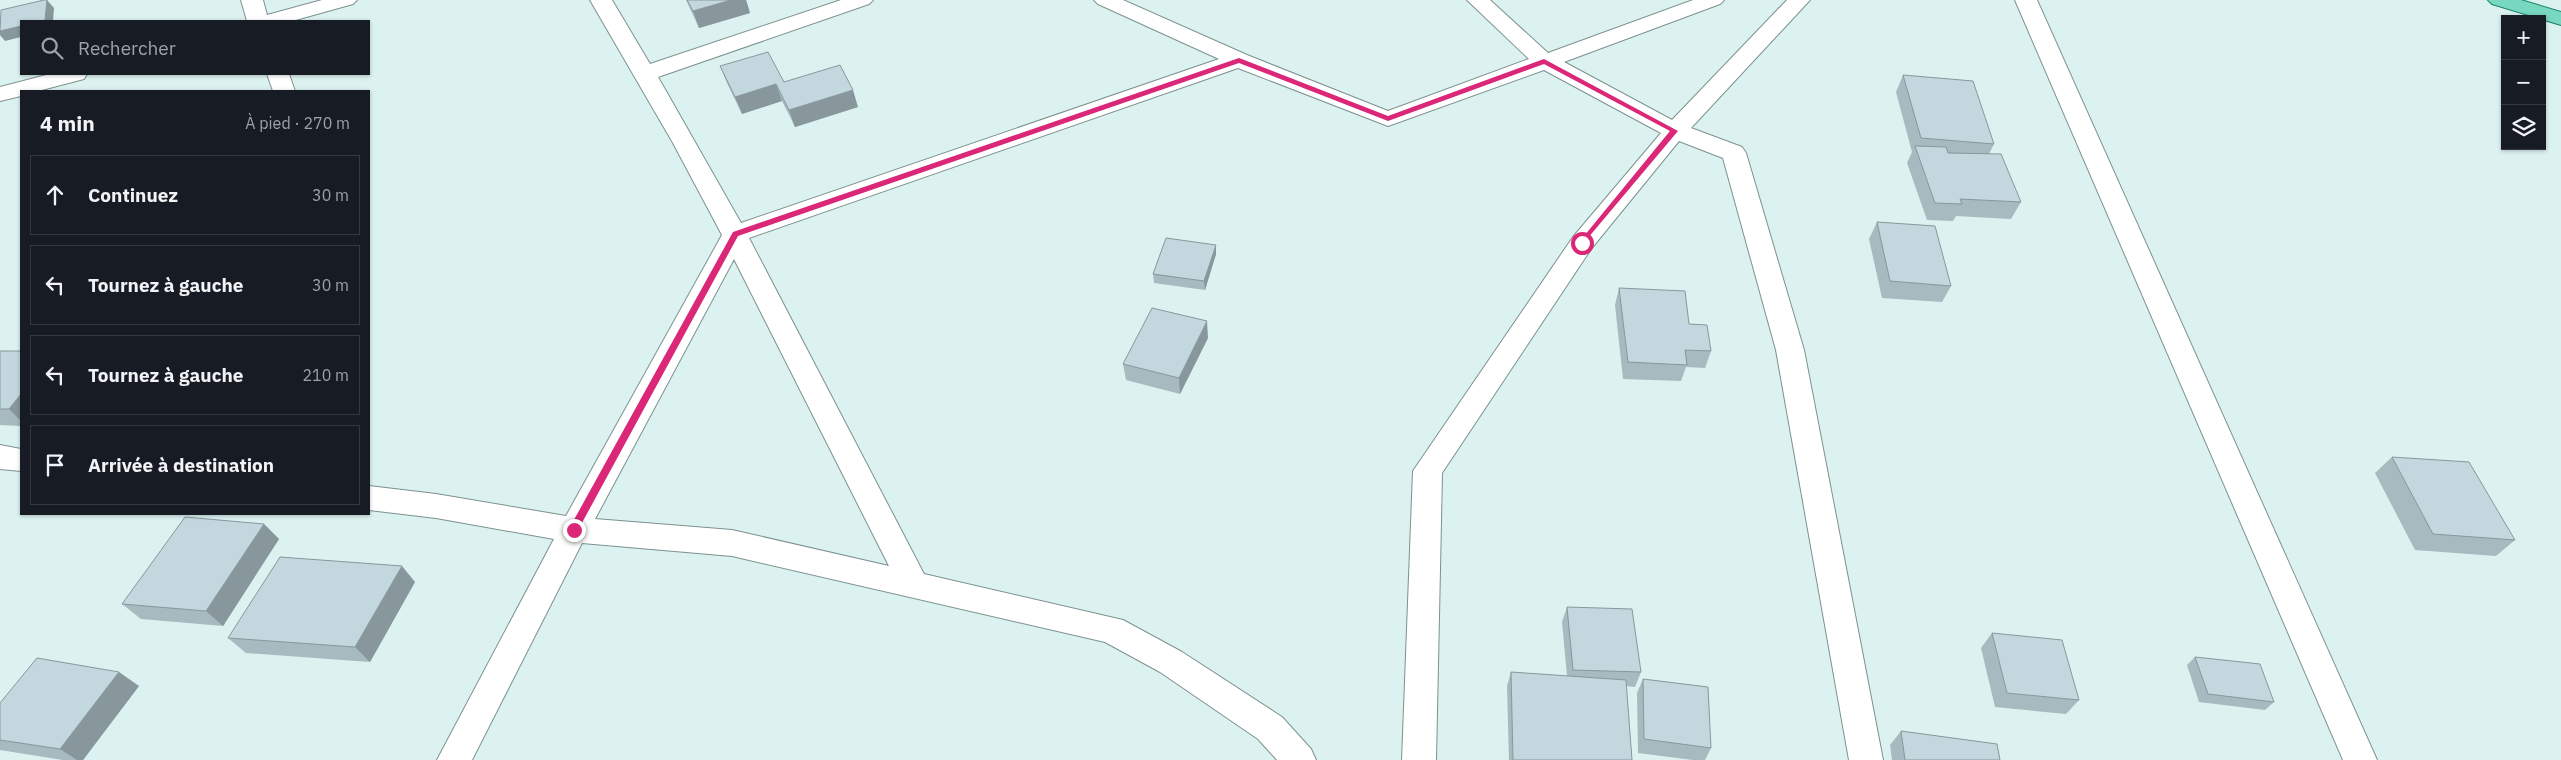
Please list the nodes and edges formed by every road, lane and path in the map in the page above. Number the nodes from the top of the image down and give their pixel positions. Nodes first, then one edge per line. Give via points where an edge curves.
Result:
1 (252, 0) edge
2 (346, 0) edge
3 (601, 0) edge
4 (862, 0) edge
5 (1105, 0) edge
6 (1478, 0) edge
7 (1713, 0) edge
8 (1799, 0) edge
9 (2026, 0) edge
10 (2499, 0) edge
11 (2561, 19) edge
12 (258, 20) edge
13 (273, 20) edge
14 (1239, 60) junction
15 (1544, 61) junction
16 (646, 73) junction
17 (72, 75) edge
18 (278, 75) edge
19 (284, 90) edge
20 (0, 94) edge
21 (1675, 131) junction
22 (735, 234) junction
23 (0, 457) edge
24 (20, 460) edge
25 (370, 498) edge
26 (574, 530) junction
27 (914, 584) junction
28 (454, 760) edge
29 (1299, 760) edge
30 (1418, 760) edge
31 (1866, 760) edge
32 (2360, 760) edge

1 - 12 street
2 - 13 street
3 - 16 street
4 - 16 street
5 - 14 street
6 - 15 street
7 - 15 street
8 - 21 street
9 - 32 street
10 - 11 main road
14 - 15 street via 1388,119
14 - 22 street
15 - 21 street
16 - 22 street
17 - 20 street
18 - 19 street
21 - 30 street via 1582,243 1428,471
21 - 31 street via 1734,153 1790,350
22 - 26 street
22 - 27 street
23 - 24 street
25 - 26 street
26 - 27 street via 732,542
26 - 28 street
27 - 29 street via 1112,630 1170,662 1270,728

